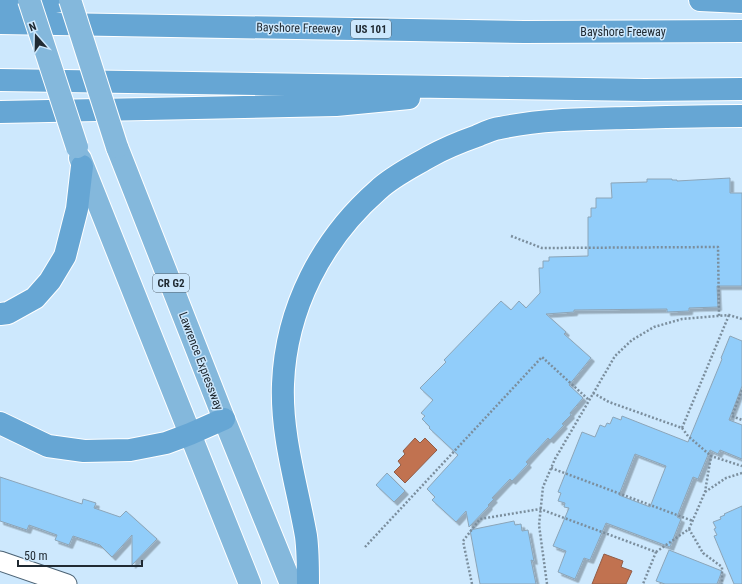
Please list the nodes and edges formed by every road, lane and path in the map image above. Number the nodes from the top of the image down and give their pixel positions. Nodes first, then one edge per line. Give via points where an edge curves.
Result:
1 (29, 0) edge
2 (69, 0) edge
3 (700, 0) edge
4 (742, 2) edge
5 (0, 10) edge
6 (0, 23) edge
7 (742, 31) edge
8 (0, 80) edge
9 (516, 88) junction
10 (742, 89) edge
11 (0, 112) edge
12 (742, 116) edge
13 (79, 156) junction
14 (511, 236) dead end
15 (0, 314) edge
16 (729, 315) junction
17 (719, 316) junction
18 (742, 319) edge
19 (742, 390) edge
20 (593, 393) junction
21 (589, 400) junction
22 (224, 419) junction
23 (742, 420) edge
24 (0, 423) edge
25 (682, 428) junction
26 (190, 434) junction
27 (711, 456) junction
28 (742, 466) edge
29 (551, 468) junction
30 (742, 473) edge
31 (705, 492) junction
32 (540, 509) junction
33 (692, 521) junction
34 (689, 529) junction
35 (365, 547) dead end
36 (656, 552) junction
37 (0, 562) edge
38 (67, 584) edge
39 (250, 584) edge
40 (291, 584) edge
41 (308, 584) edge
42 (472, 584) edge
43 (547, 584) edge
44 (643, 584) edge
45 (722, 584) edge

1 - 13 highway, bridge
2 - 5 highway
2 - 22 highway, Lawrence Expressway / CR G2, bridge via 117,147
3 - 4 highway
6 - 7 highway, Bayshore Freeway / US 101 via 524,32
8 - 9 highway
9 - 10 highway
9 - 11 highway via 336,106
12 - 41 highway via 558,119 498,128 445,148 403,171 379,189 349,218 312,274 295,316 285,359 285,424 306,538
13 - 15 highway via 77,208 65,256 50,281 35,298 8,313
13 - 26 highway
14 - 17 path via 542,248 718,247
16 - 17 path
16 - 18 path
16 - 25 path
17 - 20 path via 682,319 654,327 632,340 614,356
19 - 23 path via 732,416
20 - 21 path
20 - 25 path via 609,402
21 - 29 path
21 - 35 path via 542,357
22 - 26 highway
22 - 40 highway, Lawrence Expressway / CR G2
24 - 26 highway via 48,446 84,451 130,450 166,443
25 - 27 path
26 - 39 highway
27 - 28 path
27 - 31 path
29 - 32 path via 543,487
29 - 33 path
30 - 31 path via 726,478
31 - 33 path
32 - 36 path
32 - 42 path via 480,519 463,540
32 - 43 path via 539,525
33 - 34 path
34 - 36 path
34 - 45 path via 704,553 722,567
36 - 44 path
37 - 38 street

